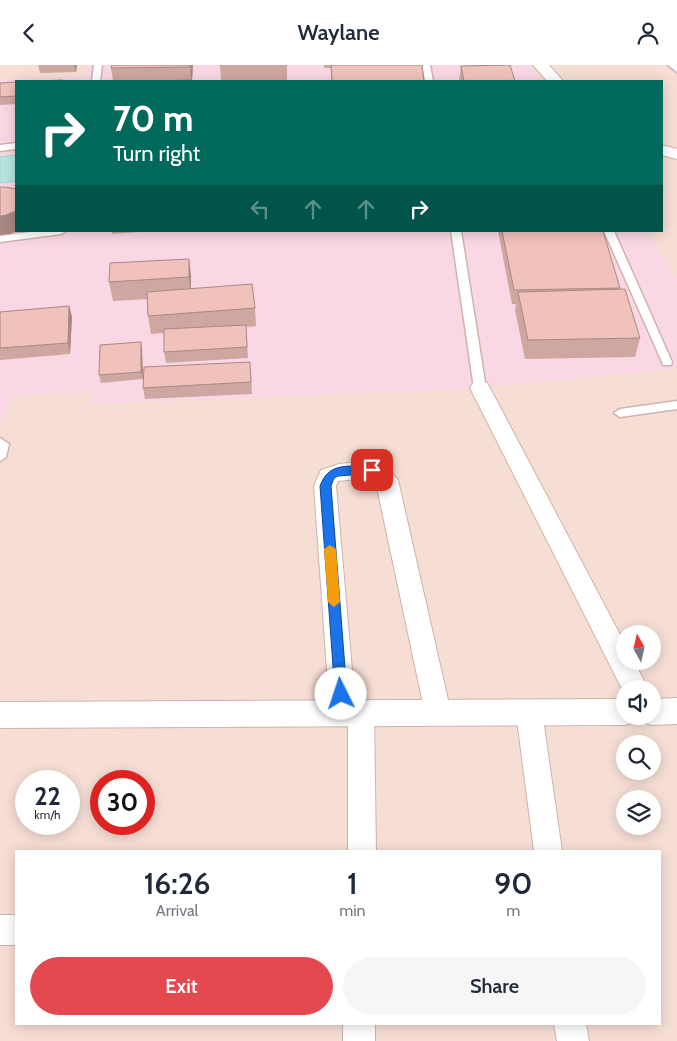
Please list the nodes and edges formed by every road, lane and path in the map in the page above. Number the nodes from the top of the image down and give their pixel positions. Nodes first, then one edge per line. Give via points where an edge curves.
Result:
1 (98, 65) edge
2 (426, 65) edge
3 (541, 65) edge
4 (672, 65) edge
5 (677, 70) edge
6 (96, 80) edge
7 (429, 80) edge
8 (554, 80) edge
9 (15, 146) edge
10 (0, 148) edge
11 (52, 232) edge
12 (456, 232) edge
13 (609, 232) edge
14 (0, 239) edge
15 (667, 362) dead end
16 (480, 388) joint
17 (677, 405) edge
18 (620, 413) dead end
19 (0, 442) edge
20 (0, 457) edge
21 (630, 680) edge
22 (661, 711) edge
23 (677, 711) edge
24 (529, 712) junction
25 (616, 712) edge
26 (352, 713) junction
27 (438, 713) junction
28 (0, 715) edge
29 (362, 850) edge
30 (548, 850) edge
31 (0, 930) edge
32 (15, 930) edge
33 (359, 1025) edge
34 (570, 1025) edge
35 (358, 1041) edge
36 (573, 1041) edge

1 - 6 lane
2 - 7 lane
3 - 8 street
4 - 5 lane
9 - 10 lane
11 - 14 lane
12 - 16 lane
13 - 15 lane
16 - 21 street
17 - 18 lane
19 - 20 lane via 3,444
22 - 23 street
24 - 25 street
24 - 27 street
24 - 30 street
26 - 27 street
26 - 27 street via 325,486 329,476 336,472 372,470 387,479
26 - 28 street
26 - 29 street
31 - 32 street
33 - 35 street
34 - 36 street

